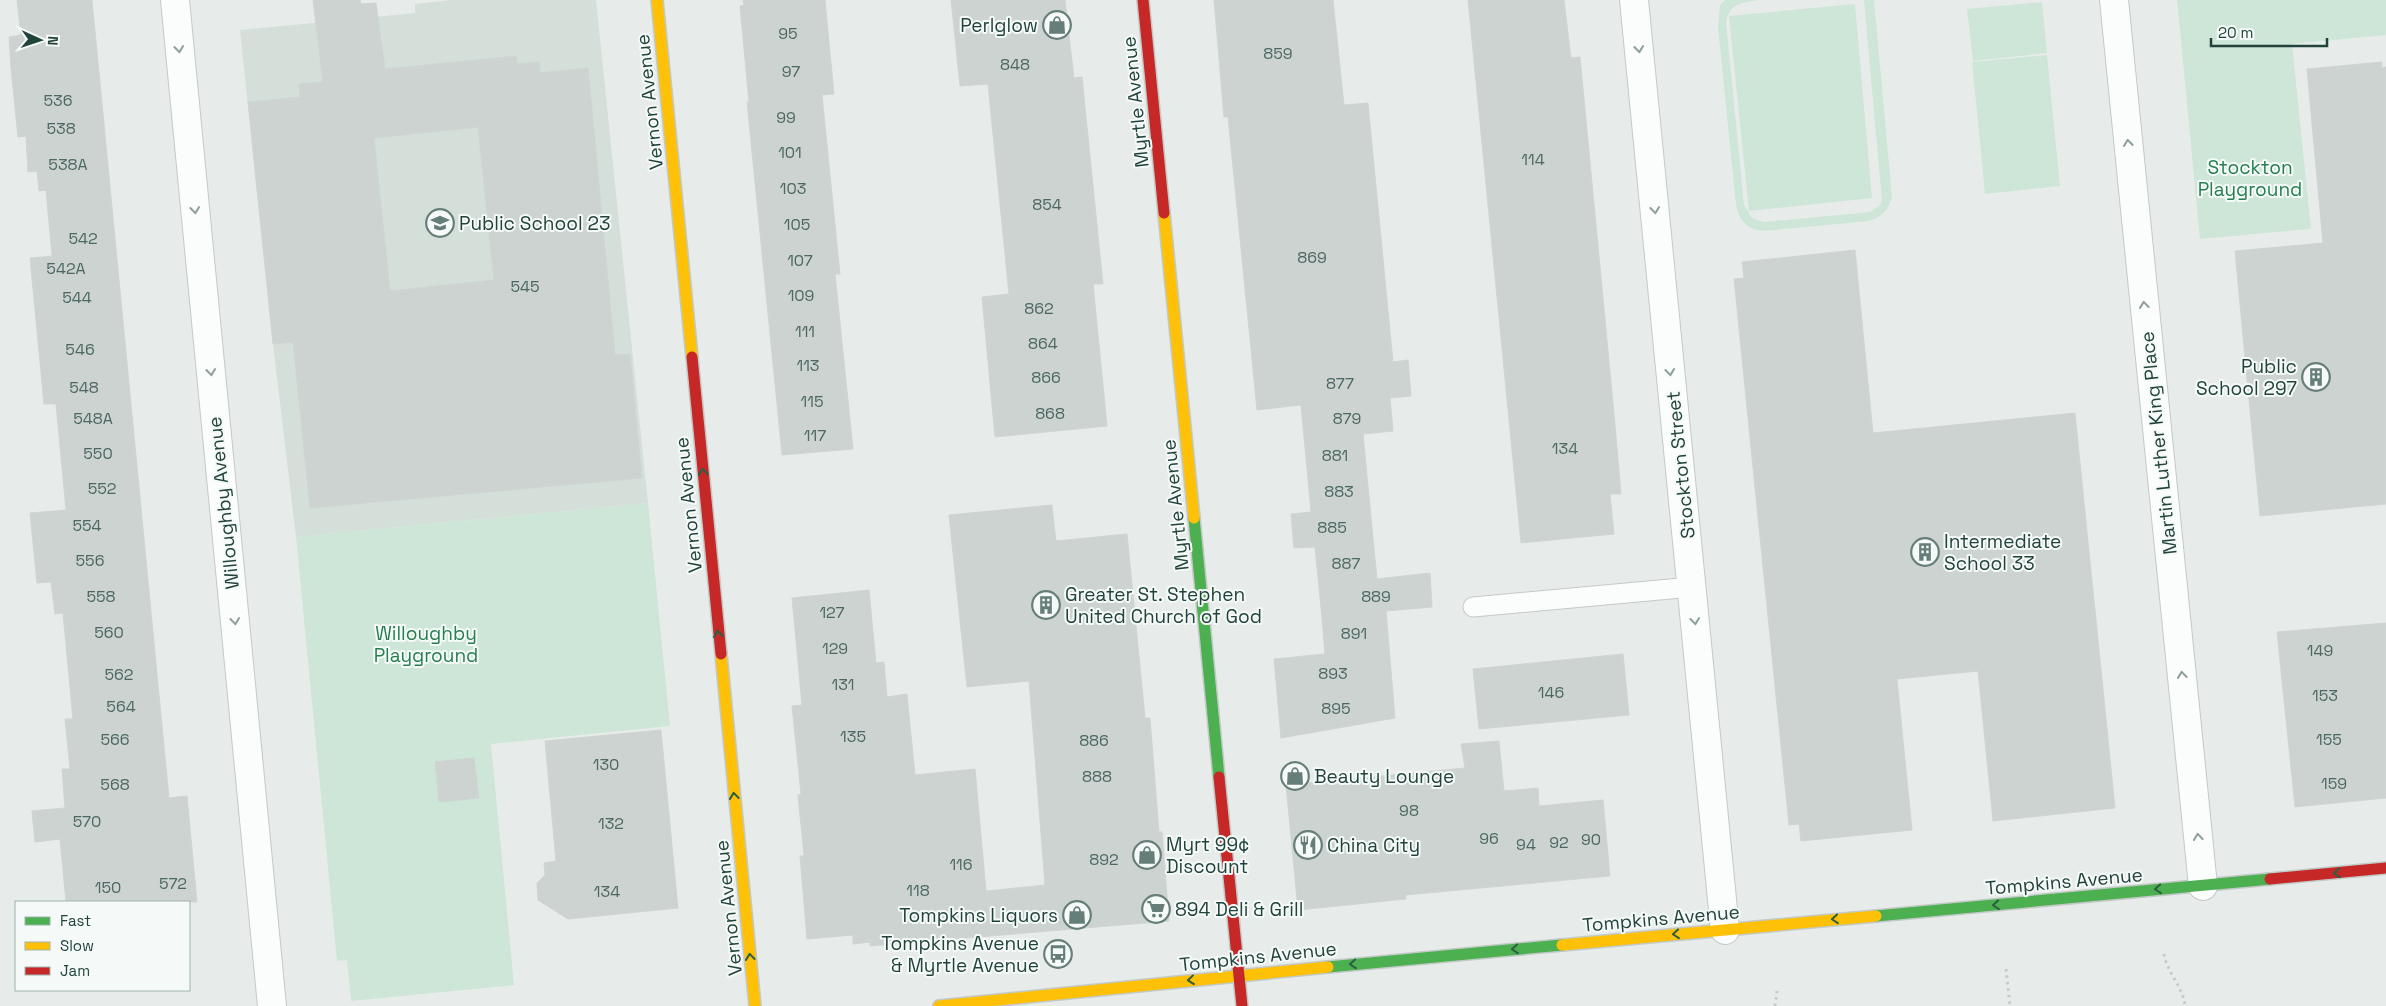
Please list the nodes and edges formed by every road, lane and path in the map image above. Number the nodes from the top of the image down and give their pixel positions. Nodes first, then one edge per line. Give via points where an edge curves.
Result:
1 (175, 0) edge
2 (657, 0) edge
3 (1143, 0) edge
4 (1634, 0) edge
5 (2114, 0) edge
6 (1692, 587) junction
7 (1473, 607) dead end
8 (2386, 868) edge
9 (2203, 886) junction
10 (1725, 930) junction
11 (2164, 954) dead end
12 (2006, 969) dead end
13 (1239, 975) junction
14 (1777, 991) dead end
15 (272, 1006) edge
16 (754, 1006) edge
17 (939, 1006) edge
18 (1242, 1006) edge
19 (1775, 1006) edge
20 (2010, 1006) edge
21 (2184, 1006) edge

1 -> 15 street, Willoughby Avenue
16 -> 2 street, Vernon Avenue
3 - 13 street, Myrtle Avenue
4 -> 6 street, Stockton Street
9 -> 5 street, Martin Luther King Place
6 - 7 lane
6 -> 10 street, Stockton Street
8 -> 9 street, Tompkins Avenue
9 -> 10 street, Tompkins Avenue
10 -> 13 street, Tompkins Avenue
11 - 21 path via 2166,967 2184,996
12 - 20 path
13 -> 17 street, Tompkins Avenue
13 - 18 street, Myrtle Avenue
14 - 19 path

